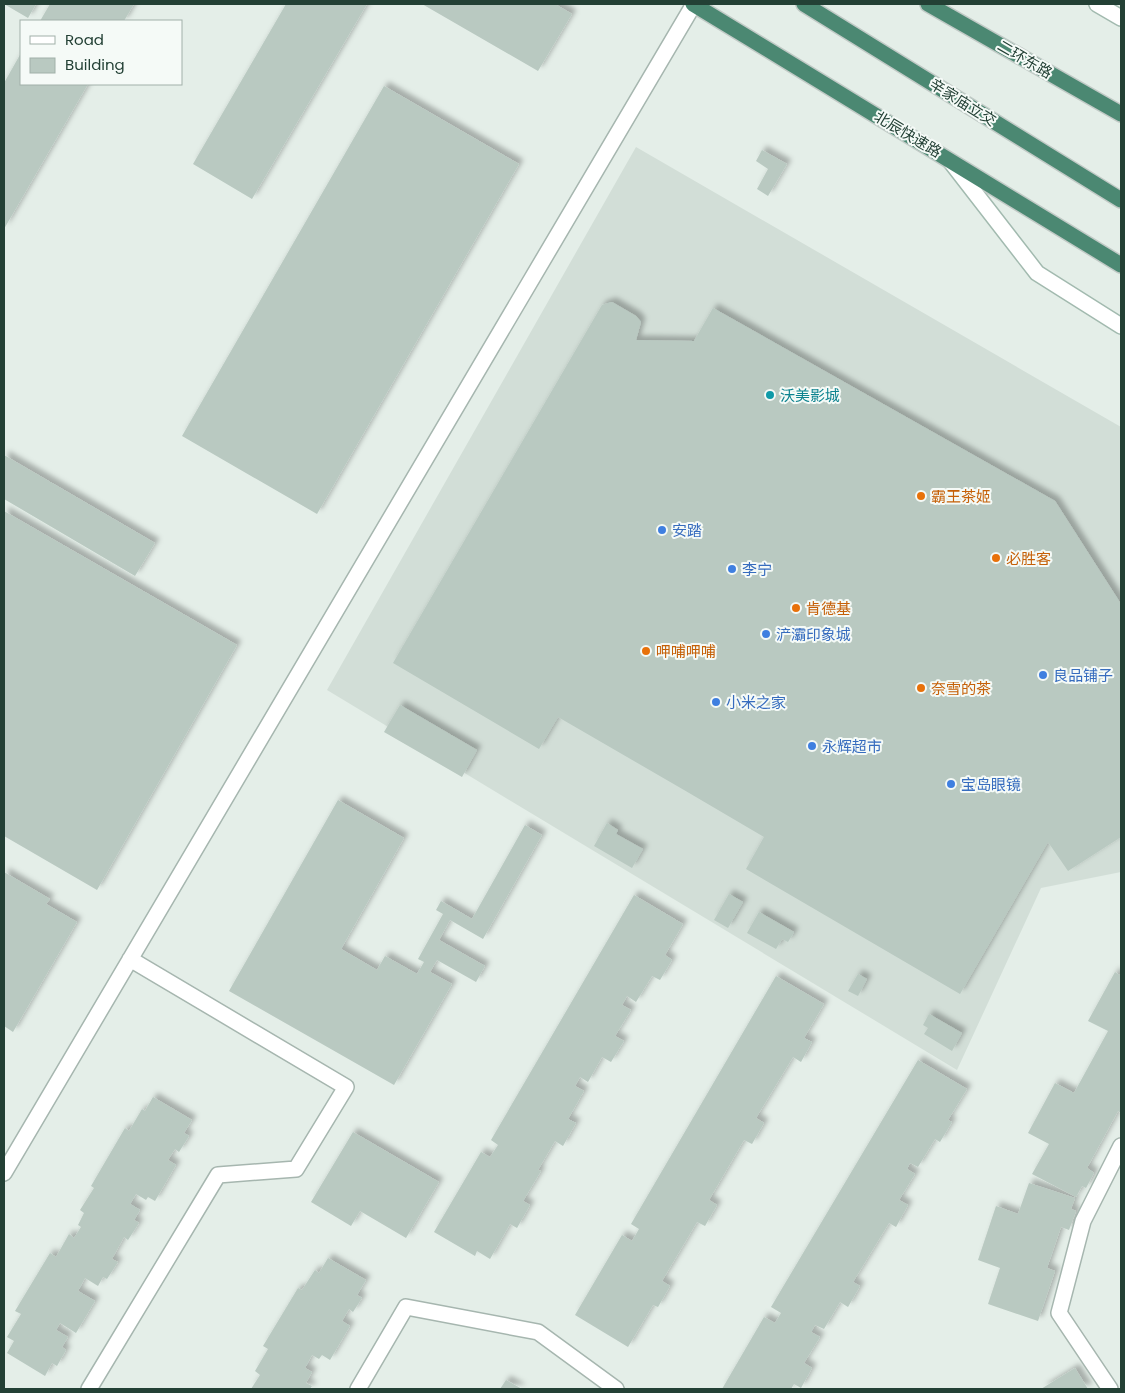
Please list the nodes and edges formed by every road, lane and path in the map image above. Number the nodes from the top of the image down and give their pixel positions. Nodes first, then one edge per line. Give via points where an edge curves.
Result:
1 (693, 4) edge
2 (804, 4) edge
3 (928, 4) edge
4 (1097, 4) edge
5 (1121, 18) edge
6 (1121, 114) edge
7 (948, 159) junction
8 (1121, 200) edge
9 (1121, 265) edge
10 (1121, 326) edge
11 (130, 958) junction
12 (1121, 1146) edge
13 (4, 1173) edge
14 (89, 1389) edge
15 (358, 1389) edge
16 (615, 1389) edge
17 (1110, 1389) edge

1 - 7 highway, 北辰快速路
1 - 11 street
2 - 8 highway, 辛家庙立交
3 - 6 highway, 二环东路
4 - 5 street
7 - 9 highway, 北辰快速路
7 - 10 street via 1036,274
11 - 13 street
11 - 14 street via 346,1087 296,1168 218,1175
12 - 17 street via 1083,1221 1059,1313
15 - 16 street via 406,1307 538,1332

